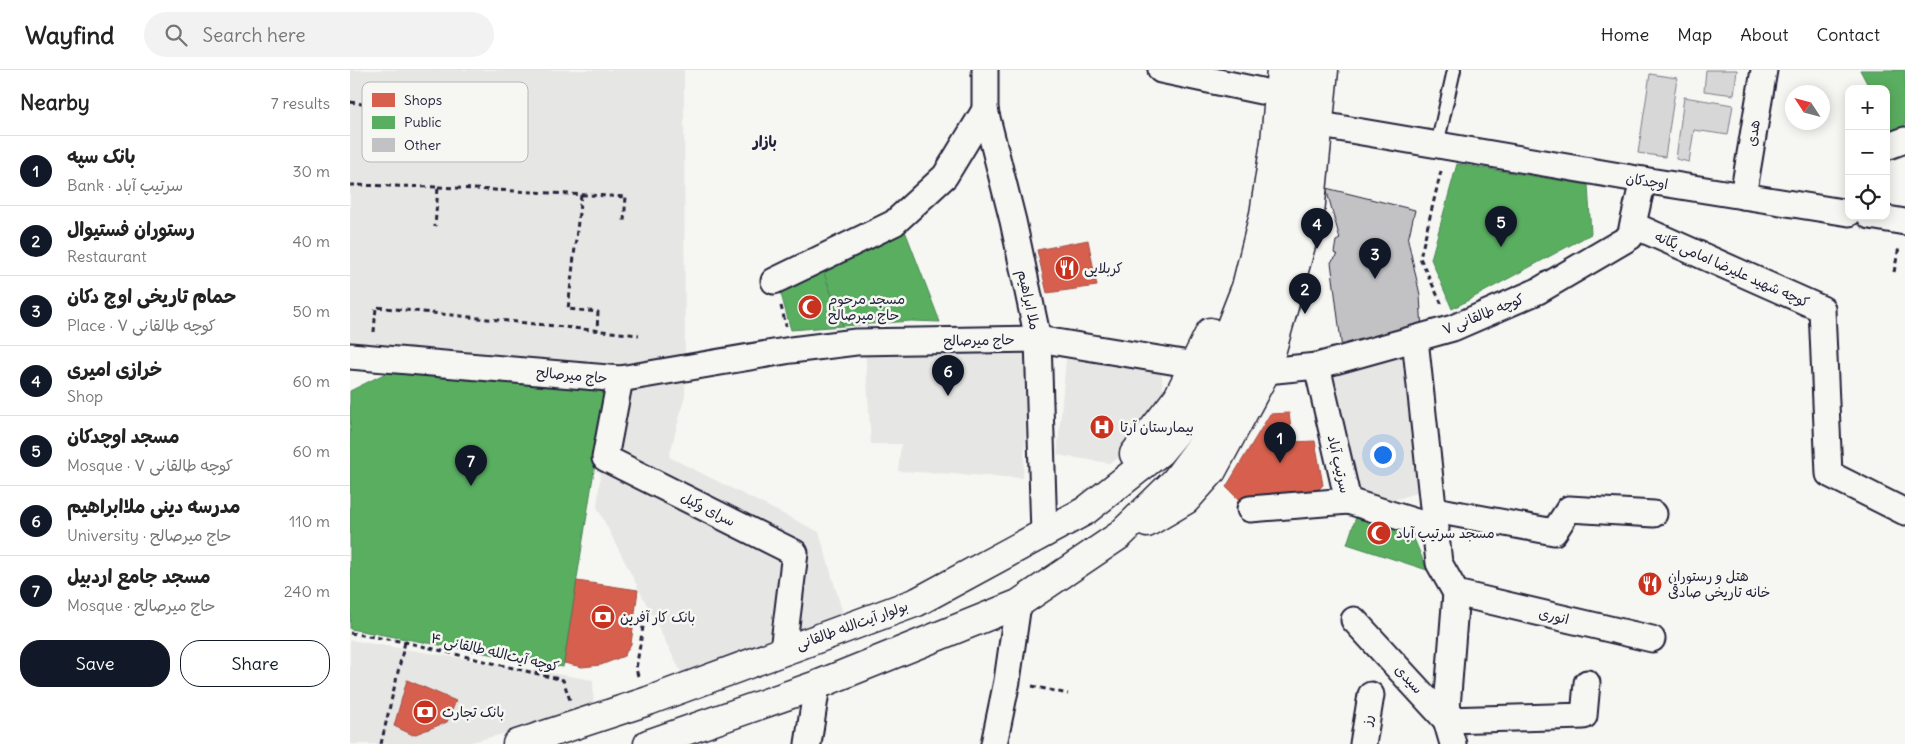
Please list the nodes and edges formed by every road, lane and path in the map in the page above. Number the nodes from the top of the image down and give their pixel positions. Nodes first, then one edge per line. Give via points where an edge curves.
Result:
1 (1161, 70) edge
2 (1281, 70) edge
3 (1303, 70) edge
4 (1324, 70) edge
5 (1454, 70) edge
6 (1764, 70) edge
7 (982, 71) edge
8 (1262, 81) edge
9 (985, 110) junction
10 (1320, 118) junction
11 (1905, 140) edge
12 (1442, 146) junction
13 (1890, 146) edge
14 (1643, 180) junction
15 (350, 185) edge
16 (438, 187) junction
17 (581, 195) junction
18 (1743, 196) junction
19 (1845, 212) edge
20 (624, 220) dead end
21 (1890, 220) edge
22 (1905, 222) edge
23 (1633, 225) junction
24 (435, 227) dead end
25 (774, 281) joint
26 (1453, 328) junction
27 (597, 331) junction
28 (639, 335) dead end
29 (1038, 339) junction
30 (1416, 339) junction
31 (792, 350) junction
32 (360, 357) edge
33 (1195, 365) junction
34 (1317, 366) junction
35 (1266, 371) junction
36 (620, 379) junction
37 (1348, 501) junction
38 (1250, 509) dead end
39 (1085, 512) junction
40 (1905, 512) edge
41 (1654, 514) dead end
42 (1436, 519) junction
43 (1044, 534) junction
44 (1120, 535) junction
45 (1456, 593) junction
46 (1018, 604) junction
47 (1354, 620) dead end
48 (644, 621) dead end
49 (350, 633) edge
50 (1652, 639) dead end
51 (405, 642) junction
52 (783, 650) junction
53 (1007, 681) junction
54 (1587, 683) dead end
55 (817, 685) junction
56 (1068, 694) dead end
57 (1370, 695) dead end
58 (648, 701) junction
59 (1446, 720) junction
60 (578, 724) junction
61 (381, 744) edge
62 (517, 744) edge
63 (648, 744) edge
64 (808, 744) edge
65 (994, 744) edge
66 (1363, 744) edge
67 (1453, 744) edge

1 - 8 street
2 - 39 main road, بولوار آیت‌الله طالقانی via 1264,214 1246,286 1209,382 1190,416 1160,452
3 - 44 main road via 1286,222 1265,304 1227,400 1201,446 1175,481
4 - 10 main road
5 - 12 lane
6 - 18 street, هدی
7 - 9 street, ملا ابراهیم
8 - 33 main road via 1245,221 1222,302
9 - 25 street via 945,176 894,223
9 - 29 street, ملا ابراهیم
10 - 12 street, اوچدکان via 1321,125
10 - 35 main road via 1310,213
11 - 13 street
12 - 14 street, اوچدکان
12 - 26 path via 1420,258
14 - 18 street, اوچدکان
14 - 23 street, کوچه طالقانی ۷
15 - 16 path
16 - 17 path
16 - 24 path
17 - 20 path via 626,198
17 - 27 path via 568,309 598,312
18 - 19 street, اوچدکان
21 - 22 street
23 - 26 street, کوچه طالقانی ۷ via 1630,237 1538,291
23 - 40 street, کوچه شهید علیرضا امامی یگانه via 1822,309 1829,474
25 - 31 path
26 - 30 street, کوچه طالقانی ۷
27 - 28 path
27 - 32 path via 376,307
29 - 31 street, حاج میرصالح via 856,342
29 - 33 street, حاج میرصالح
29 - 43 street, ملا ابراهیم
30 - 34 street, کوچه طالقانی ۷
30 - 42 street
31 - 36 street, حاج میرصالح
32 - 36 street, حاج میرصالح
33 - 39 main road via 1178,398
34 - 35 street, کوچه طالقانی ۷
34 - 37 street, سرتیپ آباد
35 - 44 main road via 1212,471 1186,500 1157,519
36 - 52 street, سرای وکیل via 605,458 795,553
37 - 38 street
37 - 42 street, سرتیپ آباد
39 - 43 main road, بولوار آیت‌الله طالقانی
41 - 42 street, سرتیپ آباد via 1569,509 1554,532
42 - 45 street via 1439,563
43 - 52 main road, بولوار آیت‌الله طالقانی via 917,602
44 - 46 main road
45 - 50 street, انوری
45 - 59 street
46 - 53 street
46 - 55 main road
47 - 59 street, سیدی
48 - 58 path via 636,669
49 - 51 path
51 - 60 path, کوچه آیت‌الله طالقانی ۴ via 563,680
51 - 61 path
52 - 58 main road, بولوار آیت‌الله طالقانی
53 - 56 path
53 - 65 street
54 - 59 street via 1584,716
55 - 63 main road
55 - 64 street
57 - 66 street, رز
58 - 60 main road, بولوار آیت‌الله طالقانی
59 - 67 street, سیدی
60 - 62 main road, بولوار آیت‌الله طالقانی

